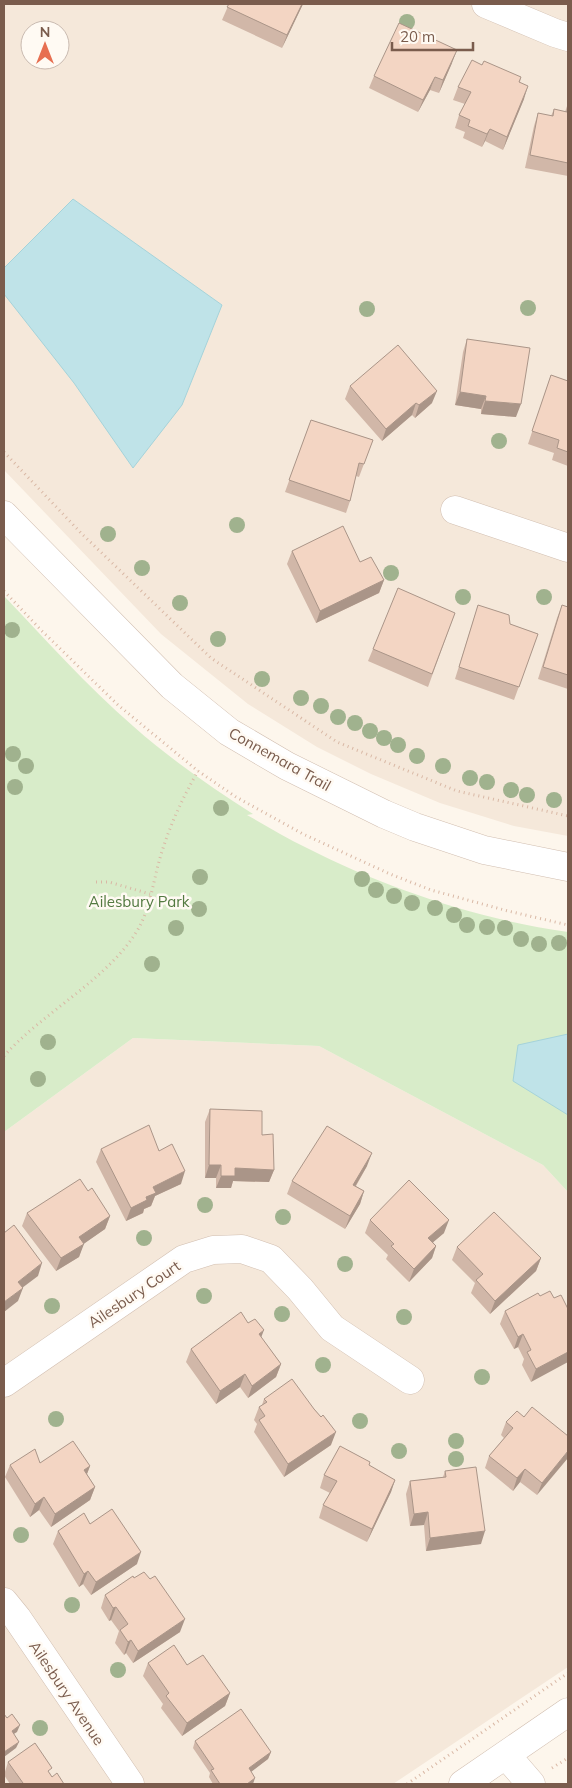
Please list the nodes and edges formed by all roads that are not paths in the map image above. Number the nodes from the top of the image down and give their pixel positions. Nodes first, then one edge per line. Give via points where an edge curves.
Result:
1 (486, 4) edge
2 (568, 38) edge
3 (455, 510) dead end
4 (4, 515) edge
5 (568, 548) edge
6 (568, 867) edge
7 (410, 1380) dead end
8 (4, 1383) edge
9 (4, 1602) edge
10 (568, 1712) edge
11 (506, 1755) junction
12 (130, 1784) edge
13 (463, 1784) edge
14 (531, 1784) edge

1 - 2 street
3 - 5 street
4 - 6 street, Connemara Trail via 172,686 229,732 287,766 416,828 484,850
7 - 8 street, Ailesbury Court via 332,1328 300,1288 271,1259 242,1249 213,1250 184,1259
9 - 12 street, Ailesbury Avenue
10 - 11 street
11 - 13 street
11 - 14 street

